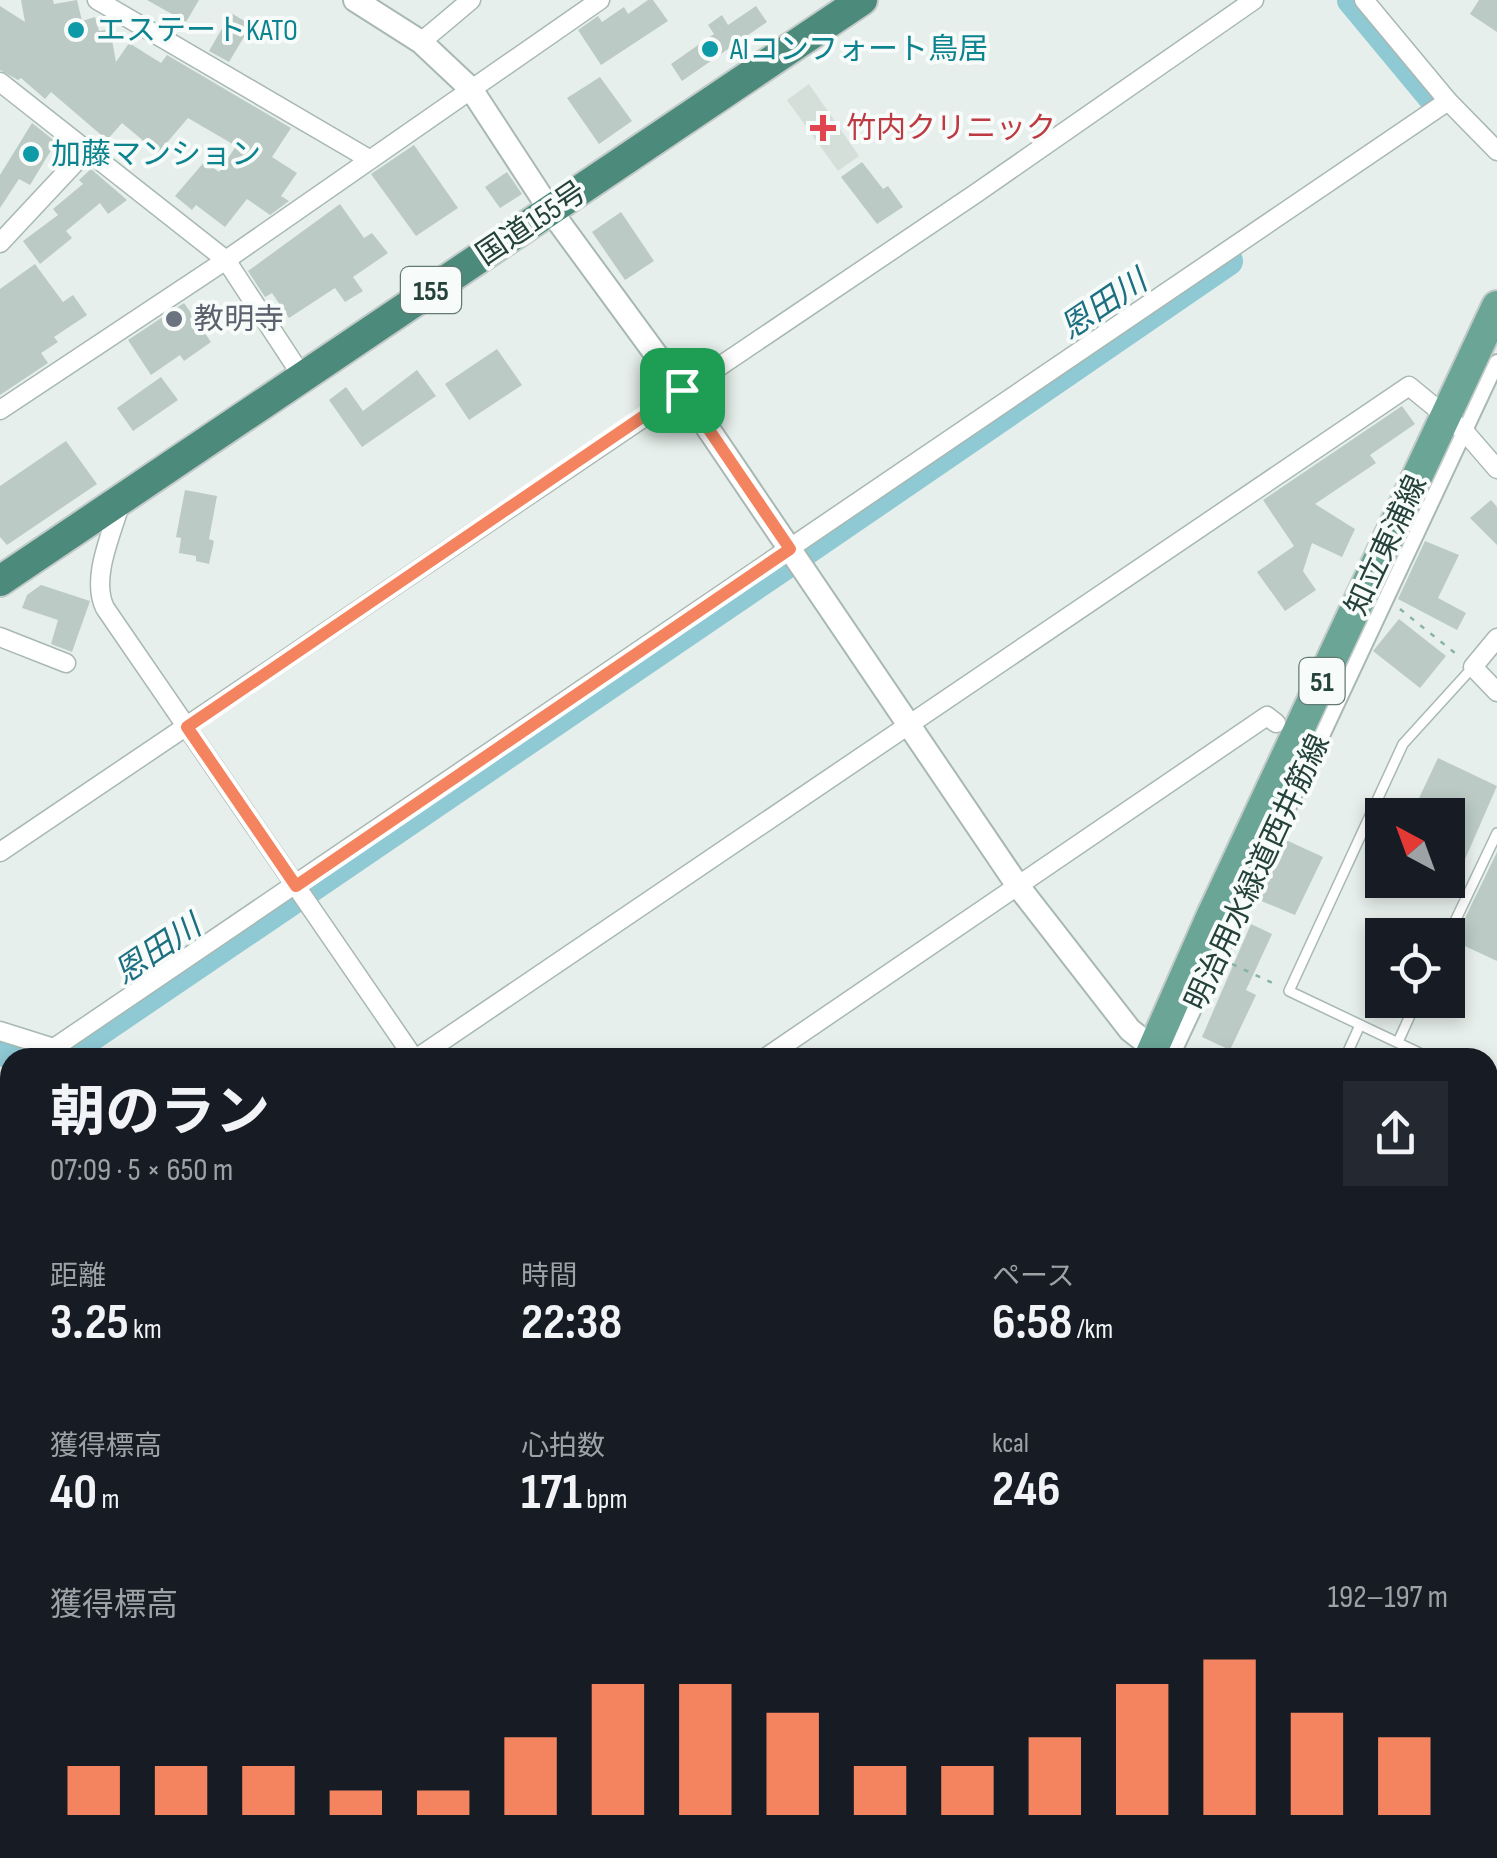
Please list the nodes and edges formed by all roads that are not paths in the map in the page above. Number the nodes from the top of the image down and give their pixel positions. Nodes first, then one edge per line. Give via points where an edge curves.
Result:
1 (97, 0) edge
2 (355, 0) edge
3 (470, 0) edge
4 (600, 0) edge
5 (1254, 0) edge
6 (1364, 0) edge
7 (854, 2) edge
8 (421, 42) junction
9 (0, 82) edge
10 (471, 89) junction
11 (1448, 101) junction
12 (1497, 151) edge
13 (86, 152) junction
14 (369, 158) junction
15 (550, 210) junction
16 (0, 243) edge
17 (226, 260) junction
18 (1494, 324) edge
19 (1497, 362) edge
20 (302, 376) junction
21 (682, 390) junction
22 (0, 410) edge
23 (1456, 424) junction
24 (1497, 469) edge
25 (121, 500) junction
26 (790, 549) junction
27 (0, 580) edge
28 (0, 636) edge
29 (1497, 638) edge
30 (66, 663) dead end
31 (1473, 667) junction
32 (1497, 692) edge
33 (1276, 723) dead end
34 (908, 724) junction
35 (187, 727) junction
36 (1497, 833) edge
37 (0, 852) edge
38 (296, 886) junction
39 (1018, 886) junction
40 (1457, 918) edge
41 (1409, 1018) edge
42 (1360, 1025) junction
43 (0, 1031) edge
44 (1398, 1042) junction
45 (46, 1048) edge
46 (63, 1048) edge
47 (408, 1048) edge
48 (430, 1048) edge
49 (781, 1048) edge
50 (1154, 1048) edge
51 (1166, 1048) edge
52 (1168, 1048) edge
53 (1350, 1048) edge
54 (1410, 1048) edge

1 - 14 street
2 - 8 street
3 - 8 street
4 - 10 street
5 - 21 street
6 - 11 street
7 - 15 highway, 国道155号 / 155
8 - 10 street
9 - 13 street
10 - 14 street
10 - 15 street
11 - 12 street
11 - 26 street
13 - 16 street
13 - 17 street
14 - 17 street
15 - 20 highway, 国道155号 / 155
15 - 21 street
17 - 20 street
17 - 22 street
18 - 23 main road, 知立東浦線 / 51
19 - 23 street, 明治用水緑道西井筋線
20 - 25 highway, 国道155号 / 155
21 - 26 street
21 - 35 street
23 - 24 street
23 - 34 street via 1409,386
23 - 51 main road, 知立東浦線 / 51 via 1212,915
23 - 52 street, 明治用水緑道西井筋線 via 1386,598 1218,957
25 - 27 highway, 国道155号 / 155
25 - 35 street via 99,596
26 - 34 street
26 - 38 street
28 - 30 street
29 - 31 street
31 - 32 street
31 - 42 lane via 1403,744 1289,991
33 - 39 street via 1267,716
34 - 39 street
34 - 48 street
35 - 37 street
35 - 38 street
36 - 40 lane
38 - 46 street
38 - 47 street
39 - 49 street
39 - 50 street via 1104,1000
41 - 44 lane
42 - 44 lane
42 - 53 lane
43 - 45 street
44 - 54 lane

